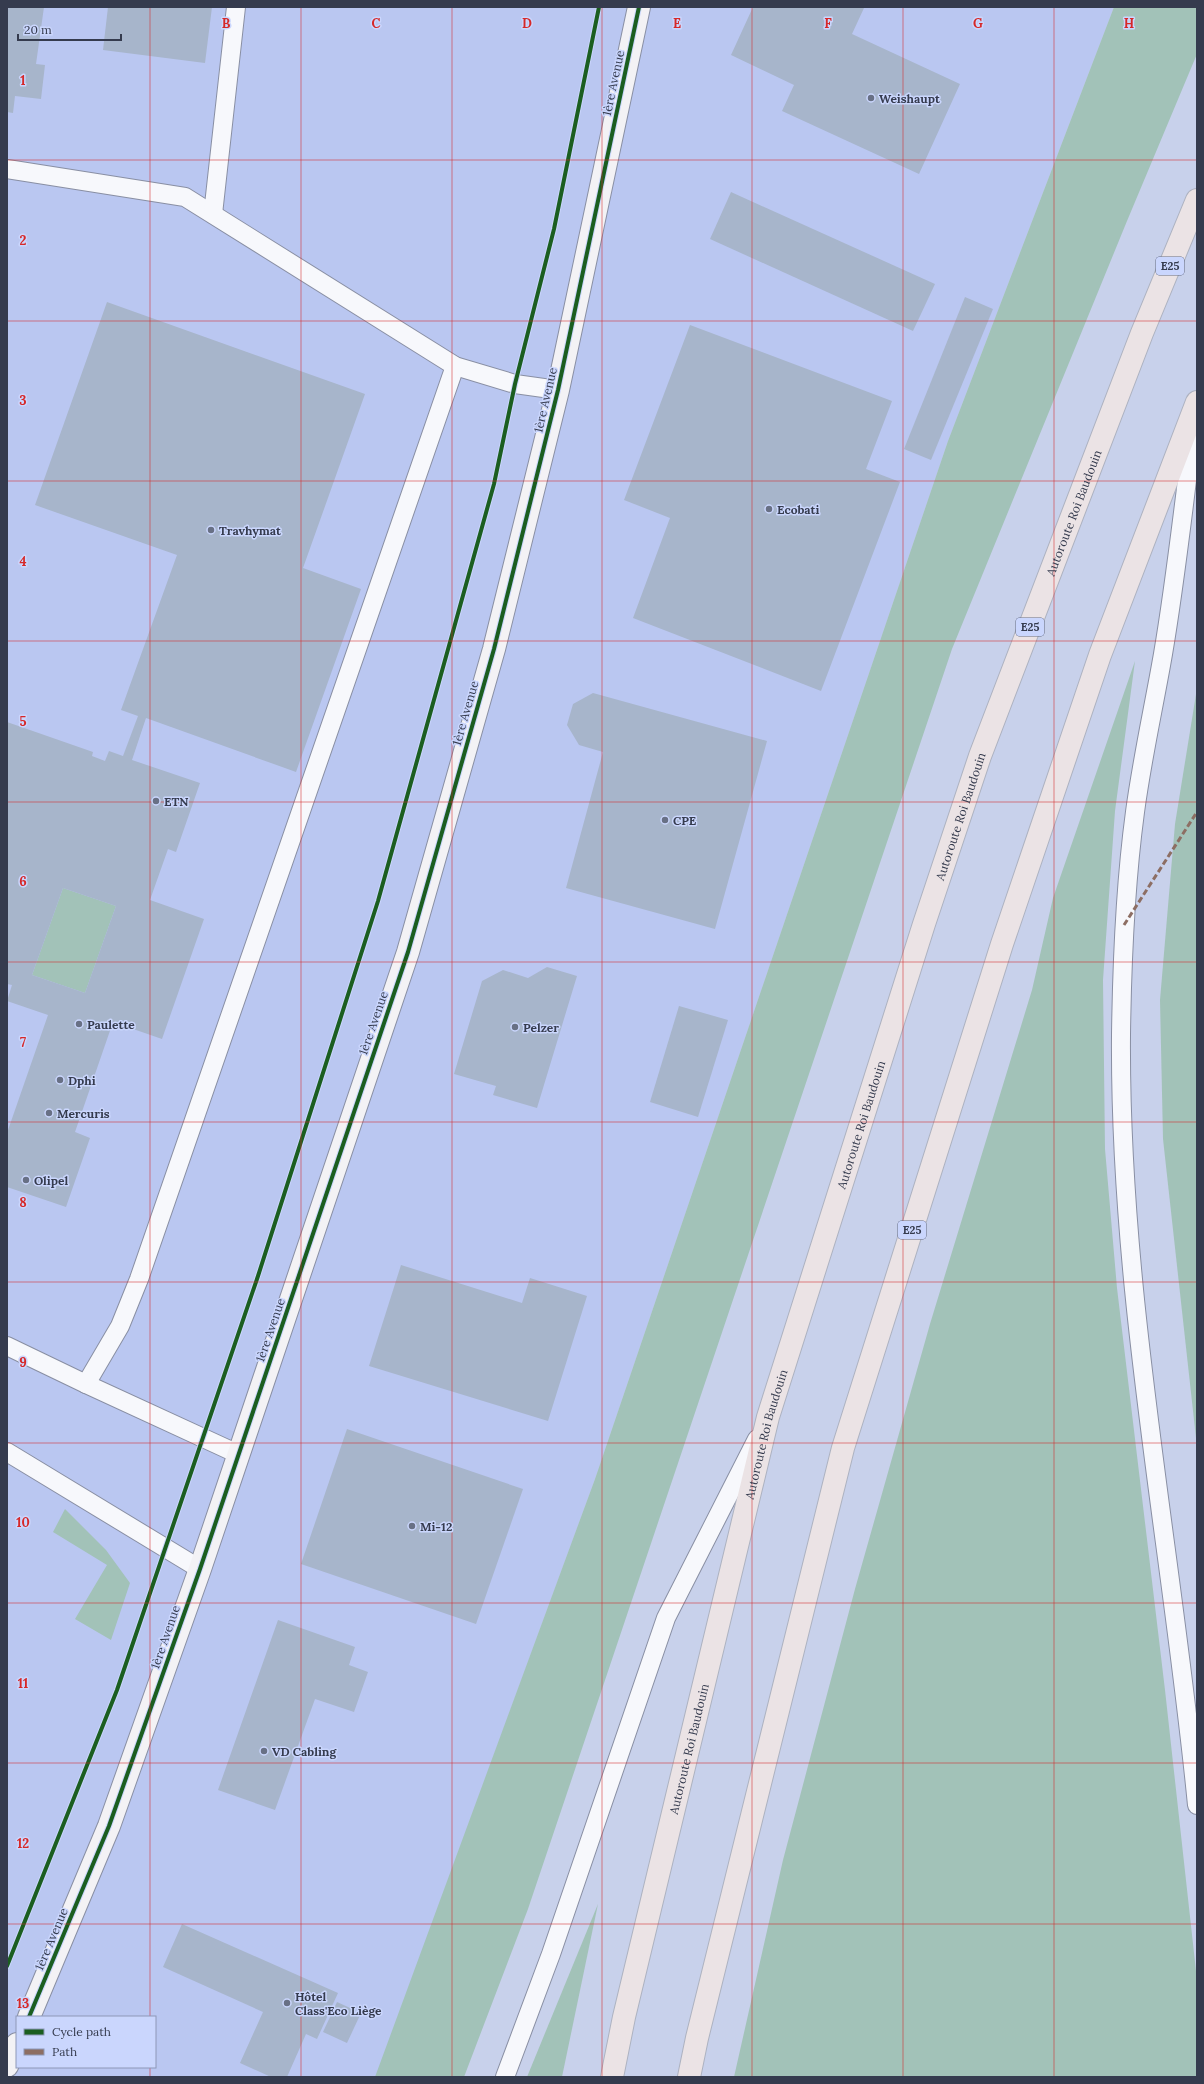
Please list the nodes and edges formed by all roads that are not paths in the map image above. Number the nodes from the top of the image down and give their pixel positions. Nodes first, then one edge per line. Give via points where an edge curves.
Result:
1 (236, 7) edge
2 (639, 7) edge
3 (7, 169) edge
4 (1197, 200) edge
5 (213, 214) junction
6 (455, 366) junction
7 (558, 390) junction
8 (1197, 402) edge
9 (7, 1346) edge
10 (86, 1384) junction
11 (768, 1417) junction
12 (7, 1452) edge
13 (238, 1454) junction
14 (200, 1569) junction
15 (1197, 1805) edge
16 (29, 2016) edge
17 (16, 2046) edge
18 (7, 2066) edge
19 (505, 2077) edge
20 (612, 2077) edge
21 (689, 2077) edge

1 - 5 lane
2 - 7 street, 1ère Avenue
3 - 5 lane via 185,197
4 - 11 highway, Autoroute Roi Baudouin / E25 via 1142,333 980,756 924,924
5 - 6 lane
6 - 7 lane via 515,384
6 - 10 lane via 139,1279 120,1326
7 - 13 street, 1ère Avenue via 494,649 408,952
8 - 15 lane via 1163,652 1135,811 1124,925 1121,1036 1126,1204 1160,1513 1187,1702
8 - 21 highway, E25 via 1100,655 1002,944 843,1448 700,2022
9 - 10 lane
10 - 13 lane
11 - 19 lane via 666,1618 551,1954
11 - 20 highway, Autoroute Roi Baudouin / E25 via 624,2017
12 - 14 lane
13 - 14 street, 1ère Avenue
14 - 16 street, 1ère Avenue via 109,1826
17 - 18 street

